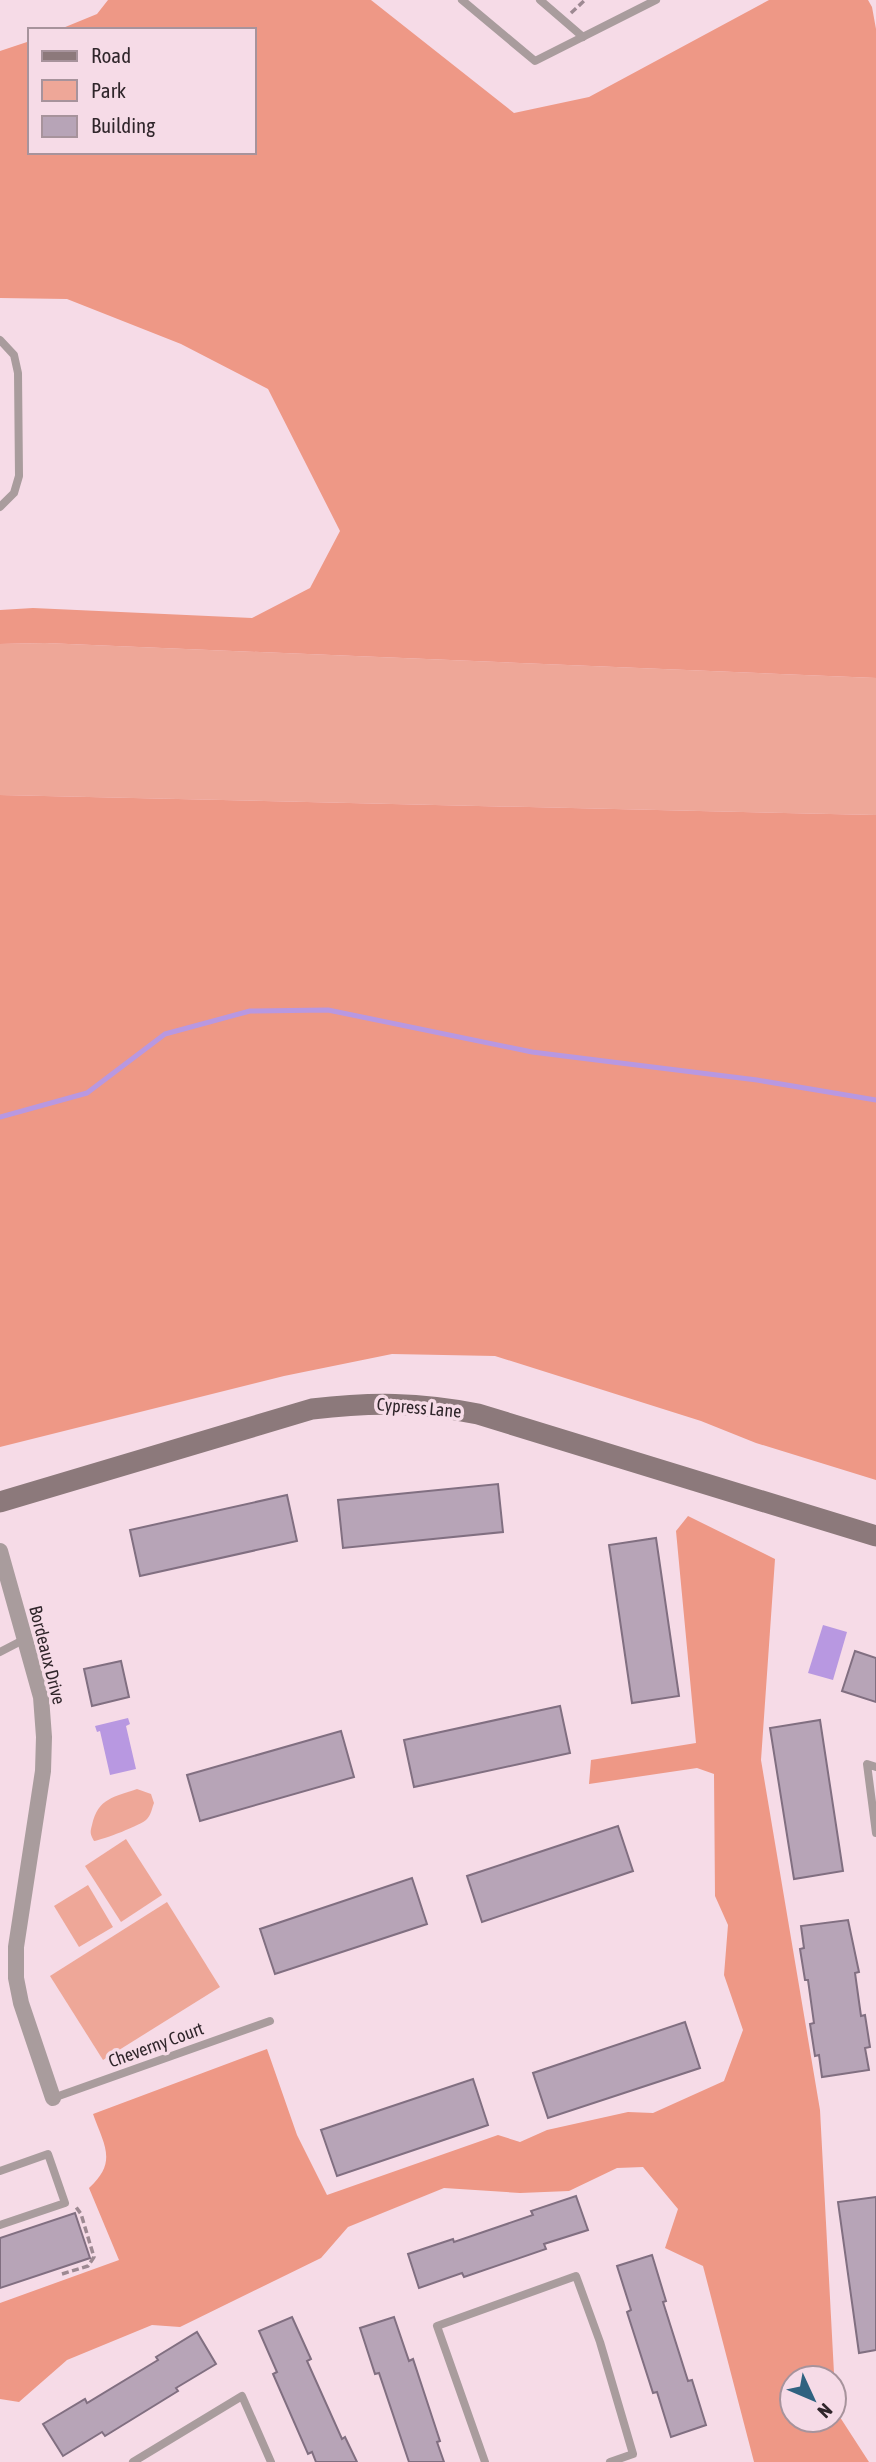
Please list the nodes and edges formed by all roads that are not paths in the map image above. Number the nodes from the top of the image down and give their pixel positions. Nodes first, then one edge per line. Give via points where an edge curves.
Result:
1 (462, 0) edge
2 (540, 0) edge
3 (656, 0) edge
4 (583, 37) junction
5 (0, 340) edge
6 (0, 507) edge
7 (0, 1502) edge
8 (876, 1536) edge
9 (0, 1551) edge
10 (25, 1639) junction
11 (0, 1652) edge
12 (876, 1767) edge
13 (876, 1833) edge
14 (270, 2021) dead end
15 (54, 2098) joint
16 (0, 2171) edge
17 (0, 2225) edge
18 (133, 2462) edge
19 (271, 2462) edge
20 (485, 2462) edge
21 (610, 2462) edge

1 - 4 lane via 535,61
2 - 4 lane
3 - 4 lane
5 - 6 lane via 14,355 18,373 19,476 14,493
7 - 8 street, Cypress Lane via 312,1409 399,1403 478,1414
9 - 10 street, Bordeaux Drive
10 - 11 lane
10 - 15 street, Bordeaux Drive via 41,1697 44,1737 43,1771 16,1947 16,1978
12 - 13 lane via 867,1764
14 - 15 lane, Cheverny Court
16 - 17 lane via 48,2154 65,2203
18 - 19 lane via 242,2396
20 - 21 lane via 437,2326 576,2276 633,2454

